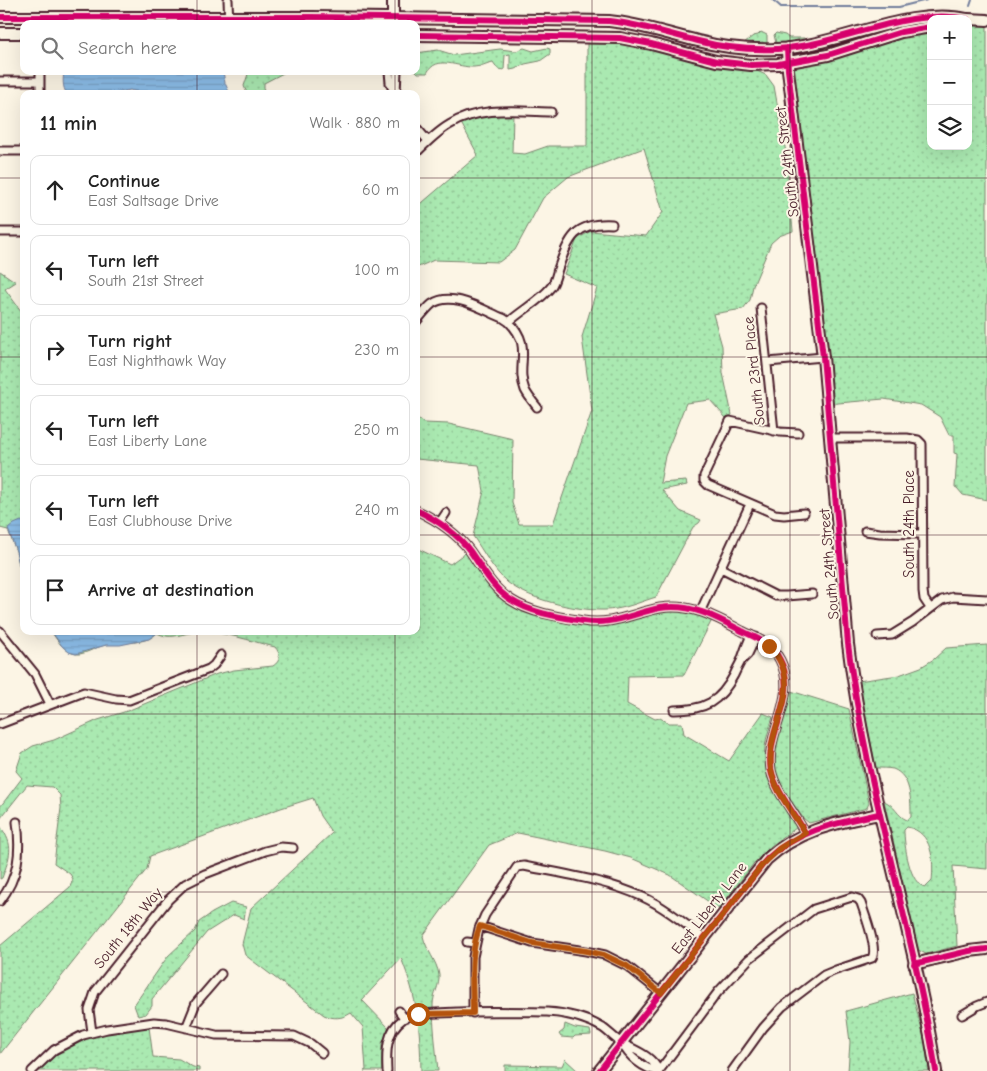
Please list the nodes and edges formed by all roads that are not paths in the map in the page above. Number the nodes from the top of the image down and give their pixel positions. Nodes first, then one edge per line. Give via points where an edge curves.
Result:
1 (228, 0) edge
2 (393, 0) edge
3 (0, 17) edge
4 (927, 18) edge
5 (39, 20) edge
6 (228, 20) edge
7 (393, 20) edge
8 (972, 20) edge
9 (987, 20) edge
10 (420, 21) edge
11 (927, 27) edge
12 (0, 33) edge
13 (20, 33) edge
14 (420, 35) edge
15 (787, 48) junction
16 (788, 62) junction
17 (40, 75) edge
18 (389, 75) edge
19 (397, 75) edge
20 (0, 81) edge
21 (40, 81) junction
22 (40, 90) edge
23 (393, 90) edge
24 (395, 90) edge
25 (551, 112) dead end
26 (420, 132) edge
27 (428, 141) junction
28 (420, 149) edge
29 (0, 151) edge
30 (20, 151) edge
31 (612, 224) dead end
32 (0, 232) edge
33 (20, 232) edge
34 (761, 308) dead end
35 (420, 318) edge
36 (509, 322) junction
37 (823, 357) junction
38 (768, 362) junction
39 (537, 407) dead end
40 (774, 431) junction
41 (798, 433) dead end
42 (830, 438) junction
43 (750, 504) junction
44 (420, 512) edge
45 (446, 513) dead end
46 (804, 513) dead end
47 (440, 522) junction
48 (864, 531) dead end
49 (922, 534) junction
50 (721, 568) junction
51 (812, 594) dead end
52 (987, 599) edge
53 (930, 608) junction
54 (701, 610) junction
55 (0, 631) edge
56 (753, 636) junction
57 (877, 636) dead end
58 (221, 655) dead end
59 (50, 704) junction
60 (674, 710) dead end
61 (0, 724) edge
62 (879, 814) junction
63 (17, 822) dead end
64 (805, 833) junction
65 (293, 848) dead end
66 (0, 901) edge
67 (480, 926) junction
68 (704, 939) junction
69 (987, 949) edge
70 (914, 964) junction
71 (221, 974) dead end
72 (661, 993) junction
73 (987, 1002) edge
74 (399, 1011) dead end
75 (473, 1013) junction
76 (962, 1014) dead end
77 (404, 1018) junction
78 (186, 1028) junction
79 (92, 1032) junction
80 (622, 1043) junction
81 (322, 1053) dead end
82 (646, 1056) junction
83 (641, 1063) junction
84 (32, 1071) edge
85 (387, 1071) edge
86 (599, 1071) edge
87 (659, 1071) edge
88 (732, 1071) edge
89 (936, 1071) edge

1 - 6 street
2 - 7 main road
3 - 5 main road
4 - 15 main road
5 - 6 main road
8 - 9 main road
10 - 15 main road via 622,22 717,46
11 - 16 main road via 828,55
12 - 13 main road
14 - 16 main road via 620,38 716,61 751,65
15 - 16 main road, South 24th Street
16 - 37 main road, South 24th Street
17 - 21 street
18 - 23 street
19 - 24 street
20 - 21 street
21 - 22 street
25 - 27 street via 507,111 472,115 448,125
26 - 27 street
27 - 28 street
29 - 30 street
31 - 36 street via 597,223 574,235 553,284
32 - 33 street
34 - 38 street, South 23rd Place
35 - 36 street via 434,303 451,299
36 - 39 street via 521,337 525,389
37 - 38 street
37 - 42 main road, South 24th Street
38 - 40 street, South 23rd Place
40 - 41 street
40 - 43 street via 730,421 704,476 708,485
42 - 49 street, South 24th Place via 908,438 922,444
42 - 62 main road, South 24th Street via 850,659 858,716
43 - 46 street via 775,514
43 - 50 street
44 - 47 street
45 - 47 street
47 - 54 street via 469,549 498,590 510,600 537,612 600,622 660,608
48 - 49 street
49 - 53 street, South 24th Place via 923,591
50 - 51 street via 776,596
50 - 54 street
52 - 53 street via 953,597
53 - 57 street via 892,635
54 - 56 street
55 - 59 street via 35,674
56 - 60 street via 724,691 707,705
56 - 64 street via 775,651 786,676 787,690 770,750 772,771 783,797
58 - 59 street via 209,668 129,700 84,692
59 - 61 street
62 - 64 main road, East Liberty Lane
62 - 70 main road, South 24th Street
63 - 66 street via 20,846 17,878
64 - 68 main road, East Liberty Lane via 780,848 763,864
65 - 79 street, South 18th Way via 274,848 205,874 191,880 174,894 95,992 89,1010
67 - 68 street via 517,867 619,887 645,898
67 - 72 street via 532,943 604,955 627,966
67 - 75 street via 471,942
68 - 72 main road, East Liberty Lane
69 - 70 main road
70 - 89 main road, South 24th Street
71 - 78 street via 196,1003
72 - 80 main road, East Liberty Lane
73 - 76 street
74 - 77 street
75 - 77 street via 429,1013
75 - 80 street via 566,1014 584,1019
77 - 85 street via 394,1029 386,1049
78 - 79 street via 154,1022
78 - 81 street via 216,1035 294,1036
79 - 84 street via 54,1050
80 - 82 street
80 - 83 street via 626,1052
80 - 86 main road, East Liberty Lane
82 - 83 street
82 - 87 street
83 - 87 street
87 - 88 street via 718,992 750,959 814,909 852,897 858,899 874,946 872,958 824,975 782,1008

